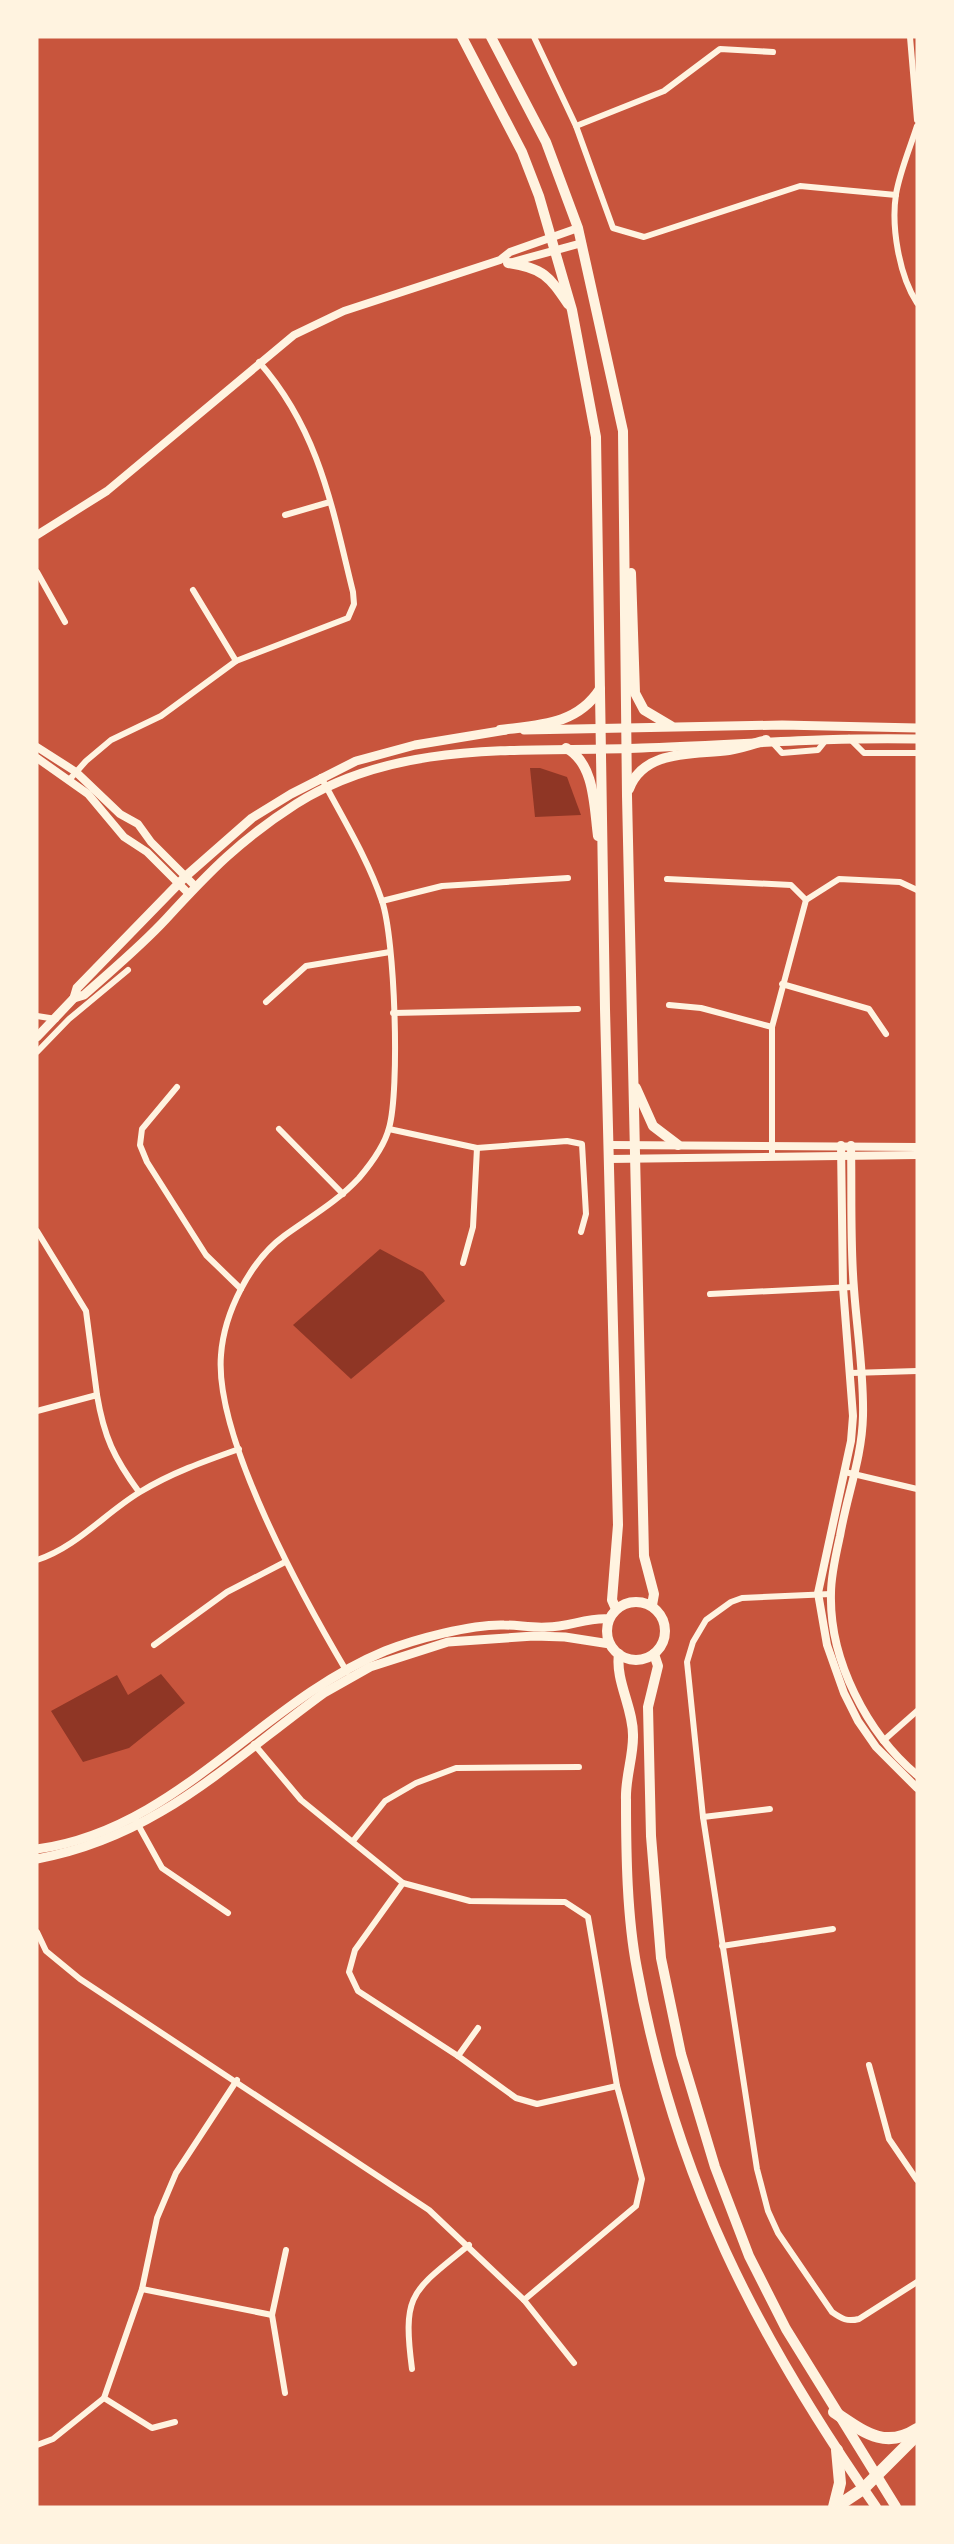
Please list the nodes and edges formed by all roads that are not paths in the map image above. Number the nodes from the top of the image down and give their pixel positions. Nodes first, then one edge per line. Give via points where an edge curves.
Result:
1 (462, 37) edge
2 (491, 37) edge
3 (534, 37) edge
4 (910, 37) edge
5 (773, 52) dead end
6 (917, 120) edge
7 (576, 126) junction
8 (917, 126) edge
9 (896, 195) junction
10 (578, 228) junction
11 (552, 235) junction
12 (582, 243) junction
13 (556, 250) junction
14 (504, 261) junction
15 (917, 303) edge
16 (572, 310) junction
17 (259, 362) junction
18 (330, 502) junction
19 (285, 515) dead end
20 (37, 535) edge
21 (626, 538) junction
22 (37, 572) edge
23 (193, 590) dead end
24 (65, 622) dead end
25 (236, 661) junction
26 (600, 689) junction
27 (782, 725) junction
28 (671, 726) junction
29 (917, 728) edge
30 (626, 729) junction
31 (500, 730) junction
32 (601, 730) junction
33 (468, 737) junction
34 (849, 737) junction
35 (917, 739) edge
36 (769, 741) junction
37 (37, 747) edge
38 (566, 748) junction
39 (602, 748) junction
40 (498, 749) junction
41 (626, 749) junction
42 (917, 753) edge
43 (37, 758) edge
44 (76, 772) junction
45 (321, 777) junction
46 (70, 779) junction
47 (327, 788) junction
48 (627, 796) junction
49 (186, 876) junction
50 (569, 878) dead end
51 (667, 879) dead end
52 (605, 881) junction
53 (178, 884) junction
54 (195, 886) junction
55 (917, 890) edge
56 (188, 893) junction
57 (806, 900) junction
58 (382, 901) junction
59 (390, 952) junction
60 (128, 970) dead end
61 (782, 984) junction
62 (74, 998) junction
63 (266, 1002) dead end
64 (669, 1005) dead end
65 (578, 1009) dead end
66 (393, 1013) junction
67 (37, 1016) edge
68 (56, 1019) junction
69 (772, 1027) junction
70 (887, 1034) dead end
71 (37, 1037) edge
72 (38, 1050) edge
73 (633, 1081) junction
74 (177, 1087) dead end
75 (279, 1129) dead end
76 (389, 1129) junction
77 (609, 1145) junction
78 (678, 1145) junction
79 (772, 1145) junction
80 (841, 1145) junction
81 (634, 1146) junction
82 (917, 1147) edge
83 (477, 1148) junction
84 (851, 1150) junction
85 (772, 1155) junction
86 (841, 1155) junction
87 (917, 1155) edge
88 (609, 1159) junction
89 (634, 1159) junction
90 (343, 1194) junction
91 (37, 1231) edge
92 (581, 1232) dead end
93 (463, 1263) dead end
94 (843, 1287) junction
95 (853, 1287) junction
96 (241, 1289) junction
97 (710, 1294) dead end
98 (917, 1371) edge
99 (862, 1372) junction
100 (851, 1374) junction
101 (97, 1395) junction
102 (37, 1411) edge
103 (239, 1449) junction
104 (845, 1472) junction
105 (856, 1476) junction
106 (917, 1489) edge
107 (139, 1492) junction
108 (37, 1560) edge
109 (285, 1562) junction
110 (818, 1593) junction
111 (831, 1594) junction
112 (652, 1605) junction
113 (616, 1609) junction
114 (609, 1619) junction
115 (610, 1644) junction
116 (154, 1645) dead end
117 (619, 1654) junction
118 (654, 1654) junction
119 (348, 1674) junction
120 (917, 1711) edge
121 (884, 1740) junction
122 (251, 1741) junction
123 (876, 1747) junction
124 (579, 1767) dead end
125 (917, 1775) edge
126 (917, 1788) edge
127 (770, 1809) dead end
128 (703, 1817) junction
129 (137, 1823) junction
130 (353, 1841) junction
131 (37, 1849) edge
132 (37, 1859) edge
133 (403, 1883) junction
134 (228, 1913) dead end
135 (833, 1929) dead end
136 (37, 1932) edge
137 (722, 1945) junction
138 (46, 1951) junction
139 (37, 1958) edge
140 (478, 2028) dead end
141 (458, 2056) junction
142 (869, 2065) dead end
143 (237, 2080) junction
144 (617, 2086) junction
145 (917, 2180) edge
146 (469, 2245) junction
147 (286, 2250) dead end
148 (917, 2282) edge
149 (142, 2289) junction
150 (524, 2300) junction
151 (272, 2315) junction
152 (574, 2363) dead end
153 (412, 2369) dead end
154 (285, 2393) dead end
155 (104, 2398) junction
156 (835, 2412) junction
157 (175, 2422) dead end
158 (917, 2429) edge
159 (917, 2435) edge
160 (37, 2445) edge
161 (837, 2450) junction
162 (877, 2476) junction
163 (863, 2489) junction
164 (835, 2507) edge
165 (876, 2507) edge
166 (896, 2507) edge

1 - 11 main road via 522,152
2 - 10 main road via 546,142
3 - 7 street
4 - 6 street
5 - 7 street via 720,49 664,91
7 - 9 street via 613,228 644,237 787,188
8 - 9 street
9 - 15 street via 898,258
10 - 11 street
10 - 12 main road
11 - 13 main road
11 - 14 street via 510,252
12 - 13 street
12 - 21 main road via 623,431
13 - 14 street
13 - 16 main road
14 - 16 main road via 549,277
14 - 17 street via 344,311 294,335
16 - 26 main road via 596,437
17 - 18 street via 304,427
17 - 20 street via 107,491
18 - 19 street
18 - 25 street via 353,592 348,618
21 - 28 main road via 634,593 635,693 644,710
21 - 30 main road
22 - 24 street
23 - 25 street
25 - 44 street via 161,716 111,740
26 - 31 main road via 583,710 564,721
26 - 32 main road
27 - 28 main road
27 - 29 main road
27 - 36 main road
28 - 30 main road
30 - 32 main road
30 - 41 main road
31 - 32 main road
31 - 33 main road
32 - 39 main road
33 - 40 main road via 475,745
33 - 45 main road via 390,751
34 - 35 main road
34 - 36 main road
34 - 42 street via 864,753
36 - 41 main road
36 - 48 main road via 662,757 638,772
37 - 44 street
38 - 39 main road
38 - 40 main road
38 - 52 main road via 582,763 592,792
39 - 41 main road
39 - 52 main road
40 - 47 main road via 393,765
41 - 48 main road
43 - 46 street
44 - 46 street
44 - 49 street via 120,814 138,824
45 - 47 street
45 - 49 main road via 252,818
46 - 53 street
47 - 54 main road via 243,840
47 - 58 street
48 - 73 main road
49 - 53 main road
49 - 54 street
50 - 58 street via 442,886
51 - 57 street via 791,885
52 - 77 main road
53 - 56 street
53 - 62 main road via 77,988
54 - 56 main road
55 - 57 street via 900,882 839,878
56 - 62 main road via 139,945 84,995
57 - 61 street
58 - 59 street
59 - 63 street via 306,966
59 - 66 street
60 - 72 street
61 - 69 street
61 - 70 street via 869,1009
62 - 68 main road
64 - 69 street via 701,1008
65 - 66 street
66 - 76 street via 395,1070
67 - 68 street
68 - 71 main road
69 - 79 street
73 - 78 main road via 649,1119
73 - 81 main road
74 - 96 street via 142,1129 140,1145 206,1255
75 - 90 street
76 - 83 street
76 - 90 street via 373,1159
77 - 81 street
77 - 88 main road
78 - 79 street
78 - 81 street
79 - 80 street
79 - 85 street
80 - 84 street
80 - 86 street
81 - 89 main road
82 - 84 street
83 - 92 street via 567,1141 582,1144 586,1214
83 - 93 street via 473,1227
84 - 86 street
84 - 87 street
84 - 95 street
85 - 86 street
85 - 89 street
86 - 94 street
88 - 89 street
88 - 113 main road via 618,1525 612,1600
89 - 112 main road via 644,1556 654,1594
90 - 96 street via 282,1238
91 - 101 street via 86,1311
94 - 95 street
94 - 97 street
94 - 100 street
95 - 99 street
96 - 103 street via 221,1355 223,1388
98 - 99 street
99 - 100 street
99 - 105 street via 862,1442
100 - 104 street via 853,1416
101 - 102 street
101 - 107 street via 104,1433 116,1461
103 - 107 street
103 - 109 street
104 - 105 street
104 - 110 street
105 - 106 street
105 - 111 street via 840,1533
107 - 108 street via 72,1542
109 - 116 street via 227,1592
109 - 119 street
110 - 111 street
110 - 123 street via 827,1645 844,1693
110 - 128 street via 731,1602 706,1620 693,1642 687,1671
111 - 121 street via 849,1682 866,1717
112 - 113 main road via 634,1601
112 - 118 main road via 666,1629
113 - 114 main road
114 - 115 main road
114 - 119 main road via 560,1627 494,1625 438,1635 403,1644
115 - 117 main road
115 - 119 main road via 565,1637 458,1641
117 - 118 main road via 637,1660
117 - 161 main road via 617,1665 631,1710 633,1737 625,1796 636,1967 660,2075 695,2184 730,2267 801,2396
118 - 156 main road via 658,1666 648,1707 651,1836 661,1958 681,2054 748,2256
119 - 122 main road
120 - 121 street
121 - 123 street
121 - 125 street
122 - 129 main road
122 - 130 street via 301,1800
123 - 126 street
124 - 130 street via 456,1768 385,1801
127 - 128 street
128 - 137 street
129 - 131 main road
129 - 132 main road via 96,1845
129 - 134 street via 162,1868
130 - 133 street
133 - 141 street via 355,1950 349,1972 358,1991
133 - 144 street via 470,1901 565,1902 588,1917
135 - 137 street
136 - 138 street
137 - 148 street via 757,2169 778,2233 832,2312 841,2318 859,2319
138 - 139 street
138 - 143 street via 80,1979
140 - 141 street
141 - 144 street via 516,2098 537,2104
142 - 145 street via 889,2139
143 - 146 street via 429,2210
143 - 149 street via 176,2173 157,2218
144 - 150 street via 642,2179 636,2206
146 - 150 street
146 - 153 street via 428,2278 410,2301 407,2331
147 - 151 street
149 - 151 street
149 - 155 street
150 - 152 street
151 - 154 street
155 - 157 street via 152,2428
155 - 160 street via 53,2439
156 - 158 highway via 875,2438 897,2438
156 - 162 main road
159 - 162 highway
161 - 163 main road
161 - 164 highway via 840,2483
162 - 163 highway
162 - 166 main road
163 - 164 highway
163 - 165 main road

